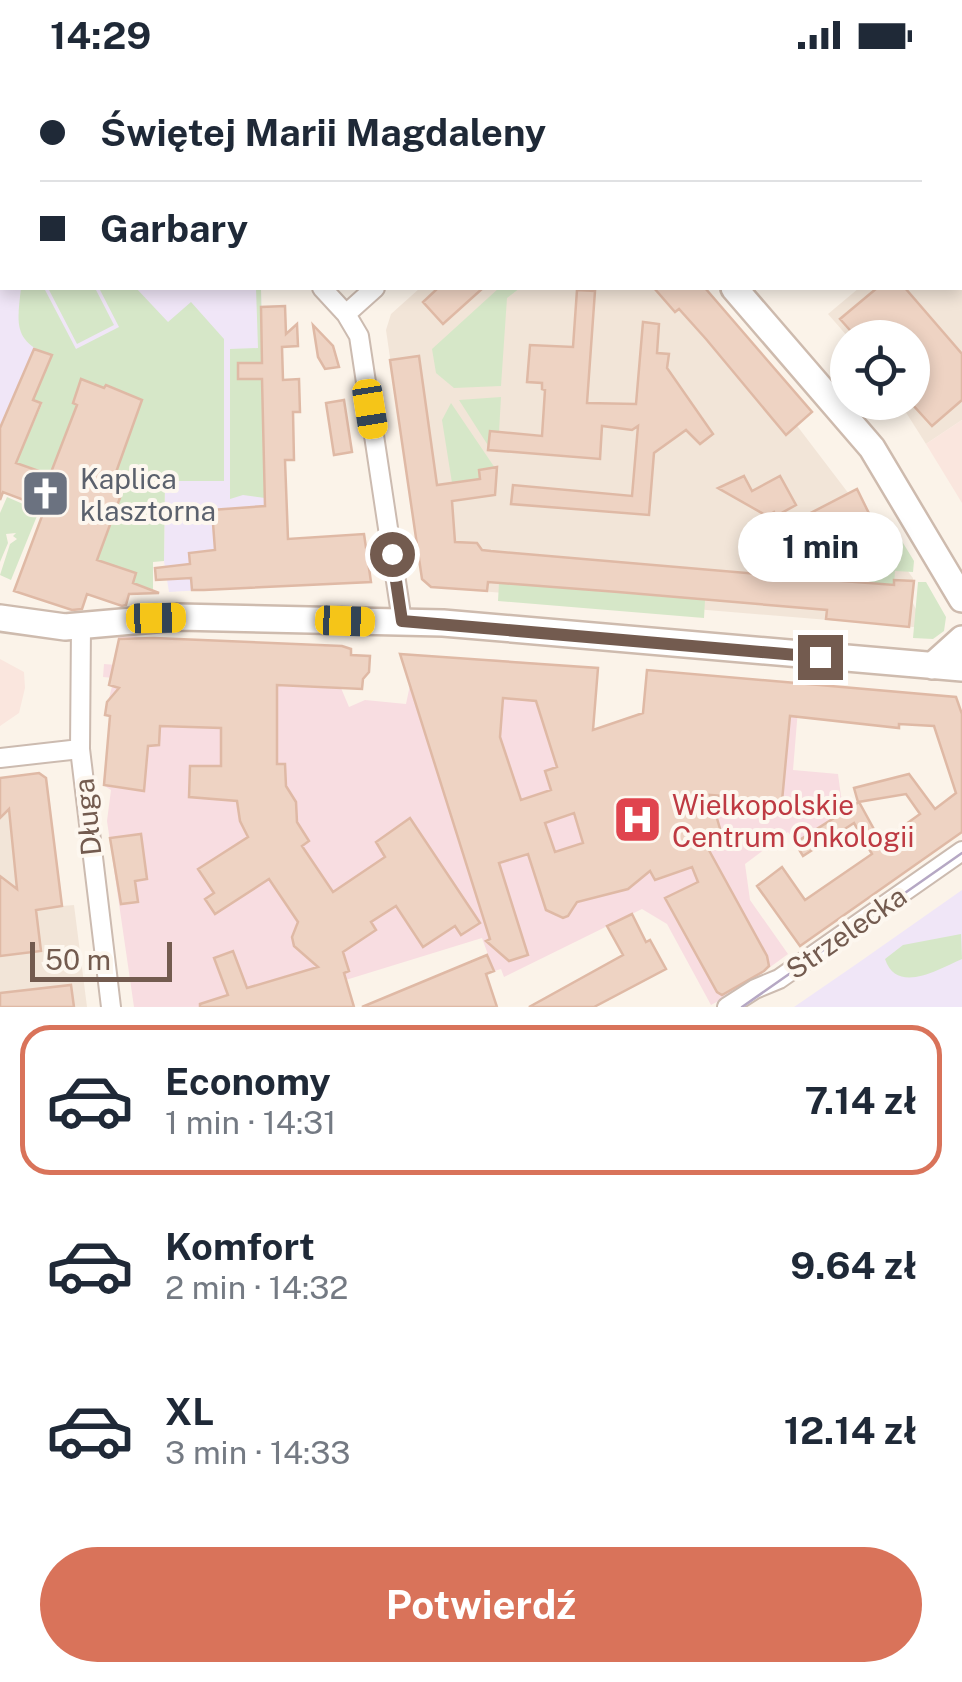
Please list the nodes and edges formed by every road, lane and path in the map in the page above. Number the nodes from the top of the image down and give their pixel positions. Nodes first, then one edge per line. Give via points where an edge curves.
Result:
1 (324, 290) edge
2 (374, 290) edge
3 (736, 290) edge
4 (346, 314) junction
5 (962, 599) edge
6 (0, 618) edge
7 (402, 621) junction
8 (81, 626) junction
9 (962, 639) edge
10 (932, 666) junction
11 (962, 668) edge
12 (80, 749) junction
13 (0, 758) edge
14 (962, 851) edge
15 (111, 1007) edge
16 (727, 1007) edge

1 - 4 street
2 - 4 street
3 - 5 street via 872,448
4 - 7 street via 358,336
6 - 8 street
7 - 8 street via 156,618
7 - 10 street
8 - 12 street, Długa
9 - 10 street
10 - 11 street
12 - 13 street
12 - 15 street, Długa
14 - 16 street, Strzelecka via 779,980

